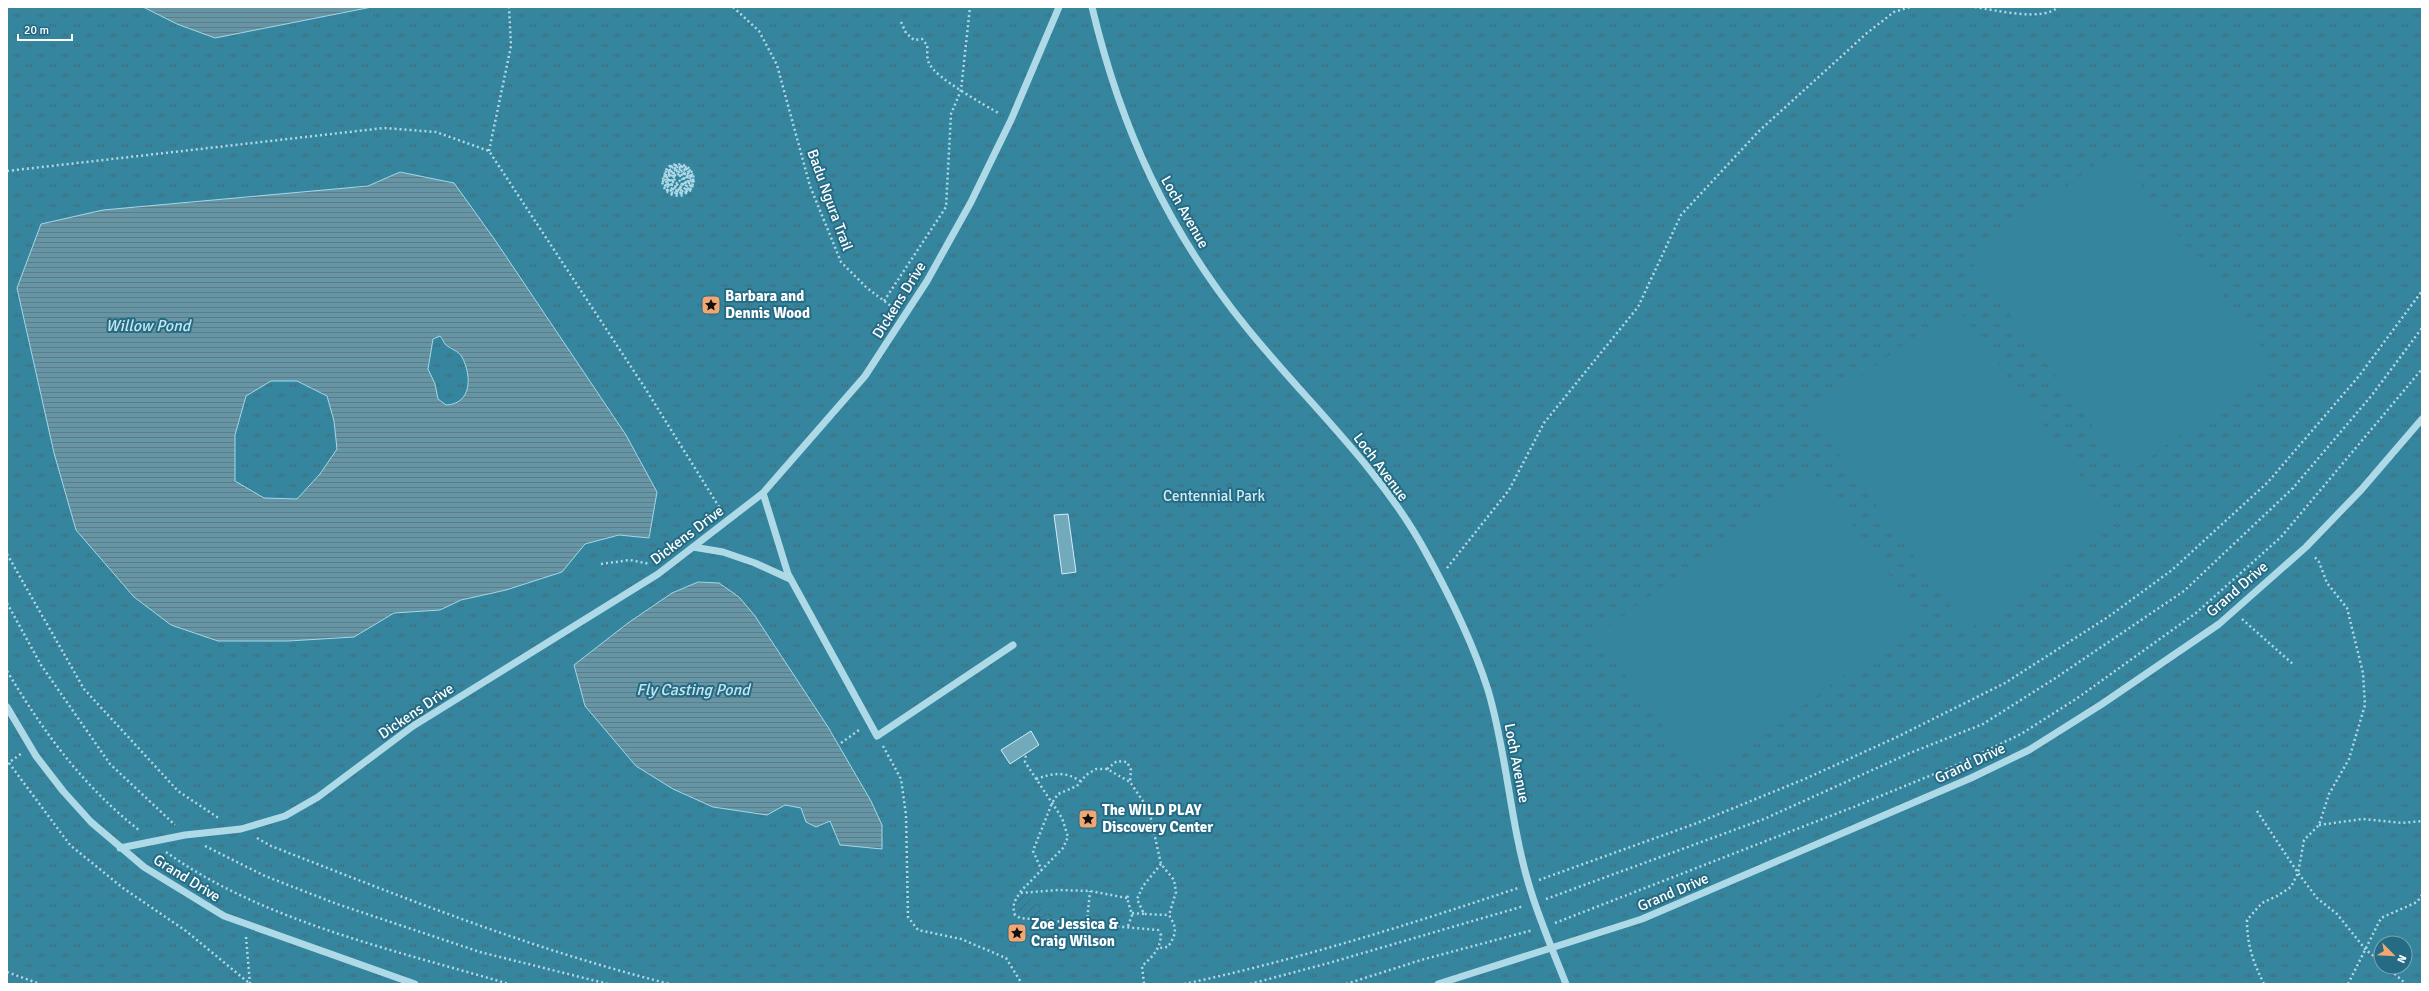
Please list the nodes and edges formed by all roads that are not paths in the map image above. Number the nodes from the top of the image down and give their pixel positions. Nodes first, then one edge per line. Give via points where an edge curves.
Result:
1 (1059, 7) edge
2 (1092, 7) edge
3 (2422, 419) edge
4 (763, 493) junction
5 (693, 547) junction
6 (790, 579) junction
7 (1013, 645) dead end
8 (7, 707) edge
9 (120, 848) junction
10 (1552, 949) junction
11 (415, 984) edge
12 (1438, 984) edge
13 (1566, 984) edge

1 - 4 street, Dickens Drive via 1011,120 927,281 883,351 848,399
2 - 10 street, Loch Avenue via 1121,108 1144,165 1170,217 1205,273 1247,328 1377,480 1422,546 1475,651 1488,692 1528,884
3 - 10 street, Grand Drive via 2361,490 2306,547 2219,624 2102,704 2029,750 1971,778 1642,919
4 - 5 street, Dickens Drive
4 - 6 street
5 - 6 street via 729,554
5 - 9 street, Dickens Drive via 664,569 413,726 318,798 285,816 241,829 185,835
6 - 7 street via 877,736
8 - 9 street, Grand Drive via 30,747 63,790 91,822
9 - 11 street, Grand Drive via 144,867 224,916
10 - 12 street, Grand Drive
10 - 13 street, Loch Avenue

